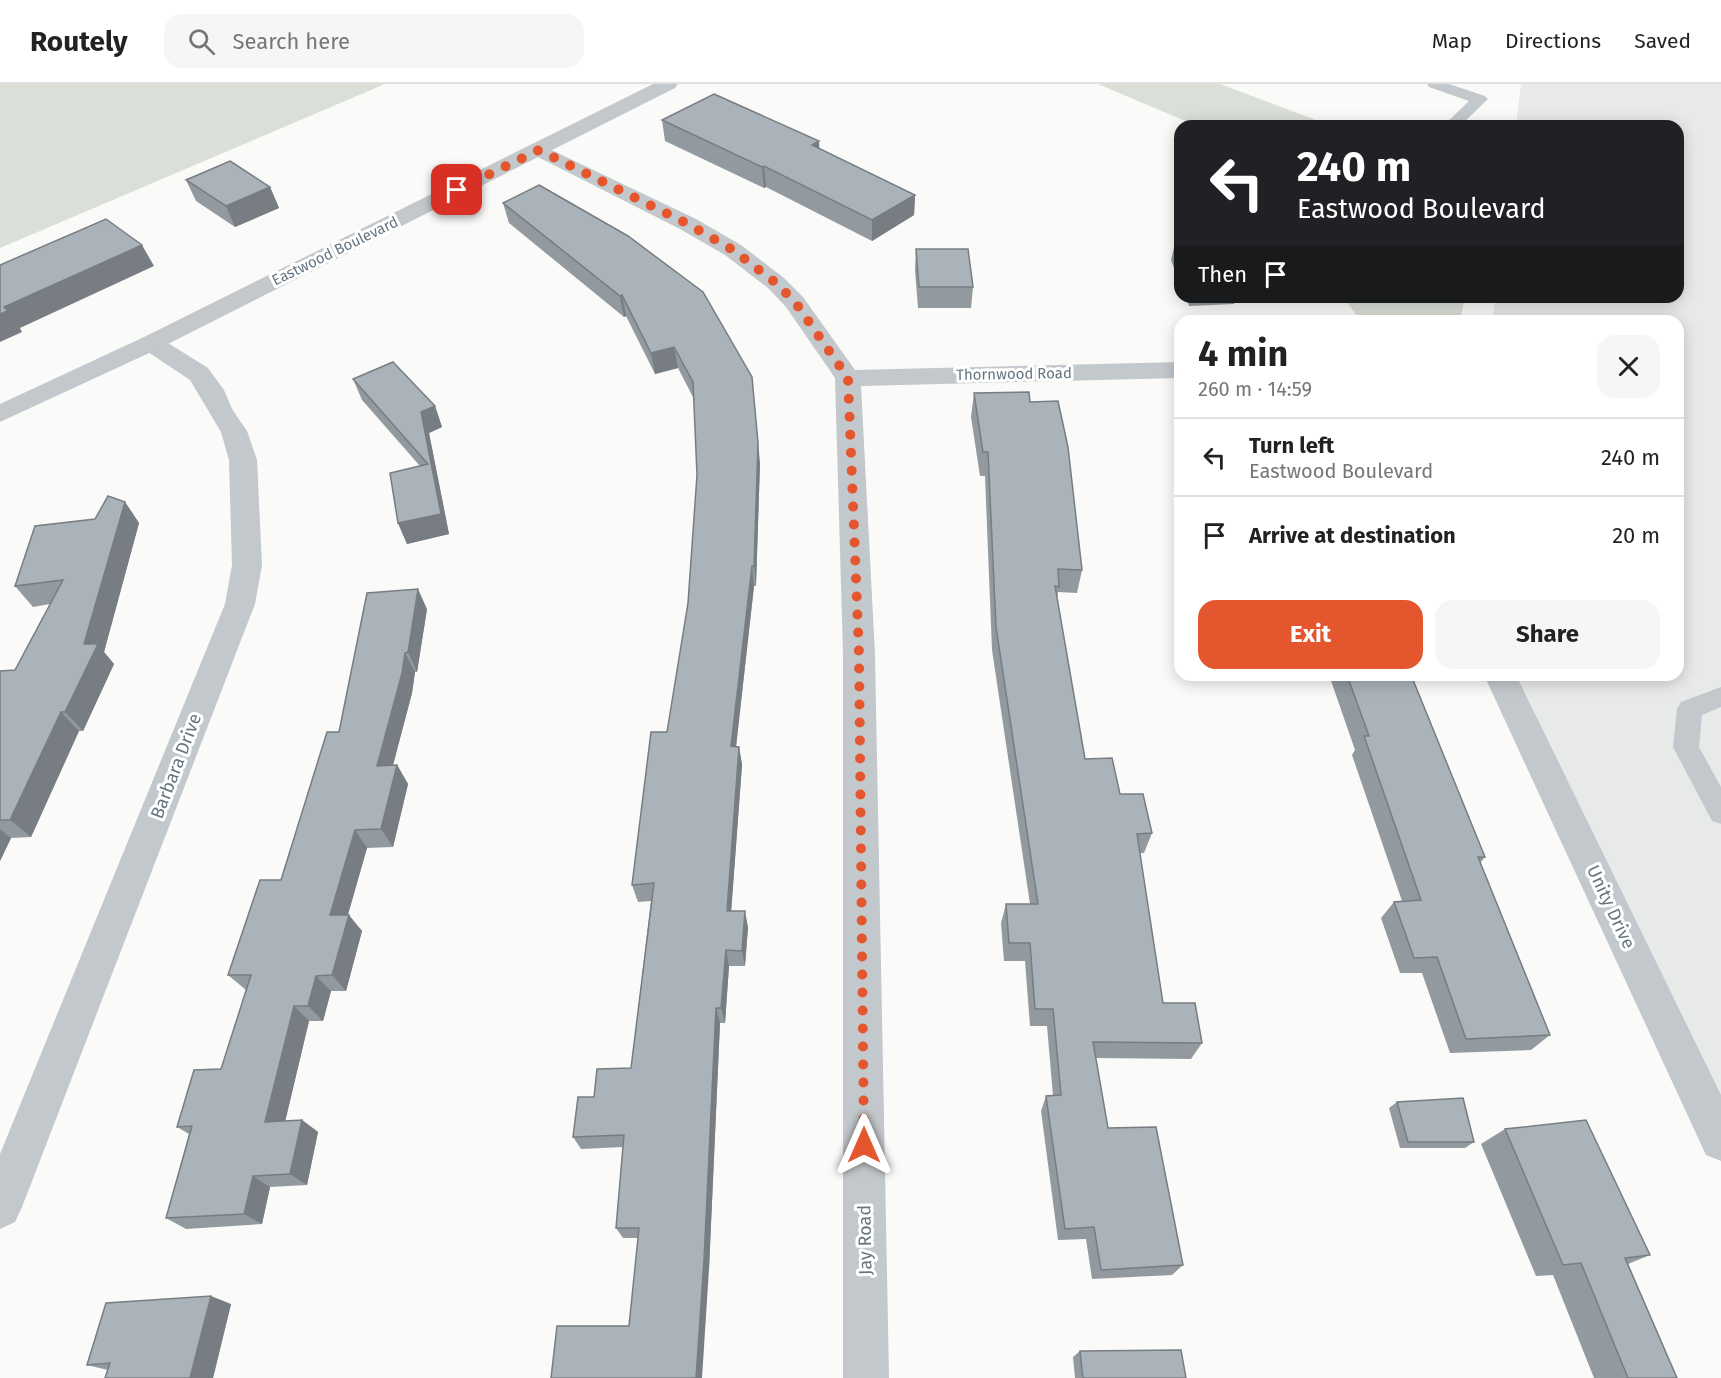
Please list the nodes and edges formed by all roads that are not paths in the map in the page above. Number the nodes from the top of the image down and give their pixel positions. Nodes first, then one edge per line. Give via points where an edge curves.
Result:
1 (668, 84) edge
2 (1434, 84) edge
3 (1457, 120) edge
4 (539, 150) junction
5 (151, 343) junction
6 (1174, 370) edge
7 (848, 378) junction
8 (0, 414) edge
9 (1503, 681) edge
10 (1721, 697) edge
11 (1721, 813) edge
12 (1721, 1140) edge
13 (0, 1207) edge
14 (866, 1378) edge

1 - 4 street, Eastwood Boulevard
2 - 3 lane via 1480,99
4 - 5 street, Eastwood Boulevard
4 - 7 street via 733,250 795,302
5 - 8 street, Eastwood Boulevard
5 - 13 street, Barbara Drive via 199,374 234,431 243,460 247,565 240,604
6 - 7 street, Thornwood Road
7 - 14 street, Jay Road via 859,654
9 - 12 street, Unity Drive
10 - 11 lane via 1690,709 1686,747

